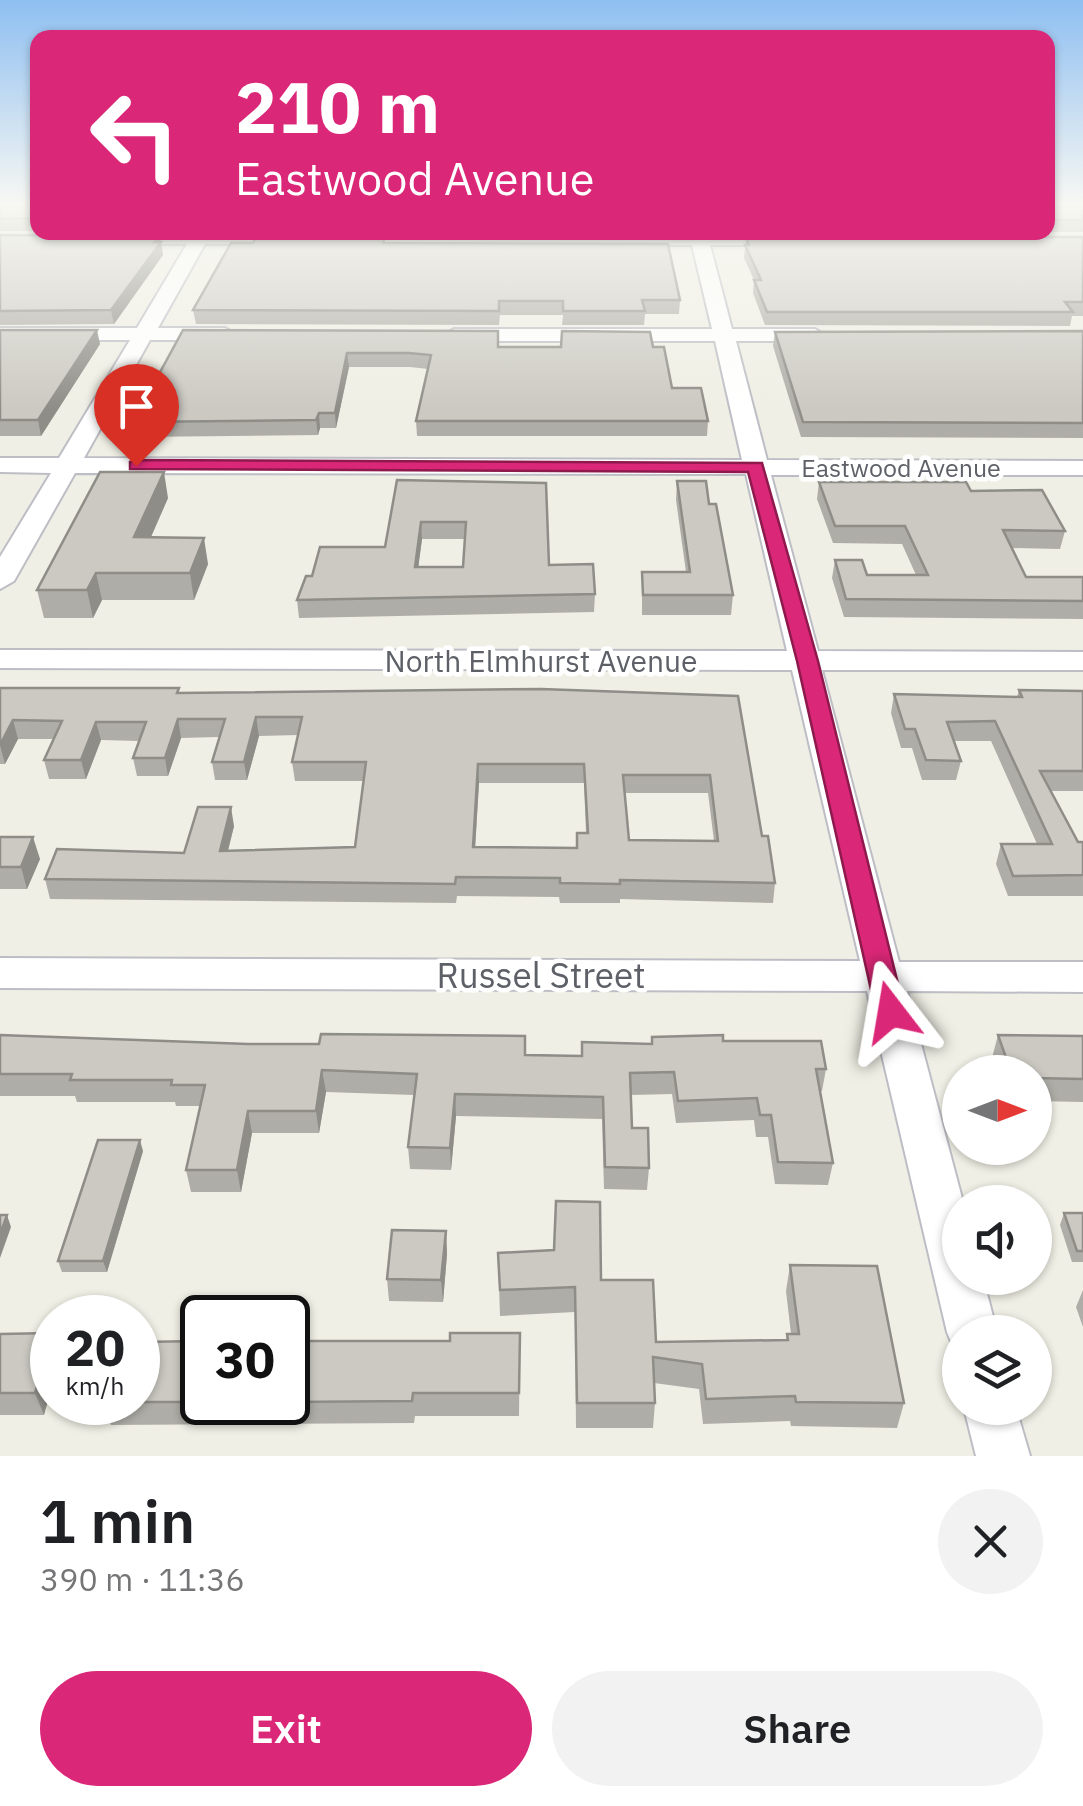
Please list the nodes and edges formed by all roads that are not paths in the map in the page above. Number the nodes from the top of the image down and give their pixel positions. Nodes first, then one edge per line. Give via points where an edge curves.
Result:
1 (181, 273) edge
2 (708, 273) edge
3 (0, 334) edge
4 (147, 334) junction
5 (246, 334) edge
6 (425, 334) edge
7 (724, 335) junction
8 (843, 336) edge
9 (0, 465) edge
10 (68, 465) junction
11 (756, 467) junction
12 (1083, 468) edge
13 (0, 581) edge
14 (0, 659) edge
15 (807, 661) junction
16 (1083, 661) edge
17 (0, 973) edge
18 (882, 976) junction
19 (1083, 977) edge
20 (968, 1315) edge
21 (995, 1425) edge
22 (1003, 1456) edge

1 - 4 street
2 - 7 street
3 - 4 street
4 - 5 street
4 - 10 street
6 - 7 street
7 - 8 street
7 - 11 street
9 - 10 street, Eastwood Avenue
10 - 11 street, Eastwood Avenue
10 - 13 street
11 - 12 street, Eastwood Avenue
11 - 15 street
14 - 15 street, North Elmhurst Avenue
15 - 16 street, North Elmhurst Avenue
15 - 18 street
17 - 18 street, Russel Street
18 - 19 street, Russel Street
18 - 20 street
21 - 22 street

